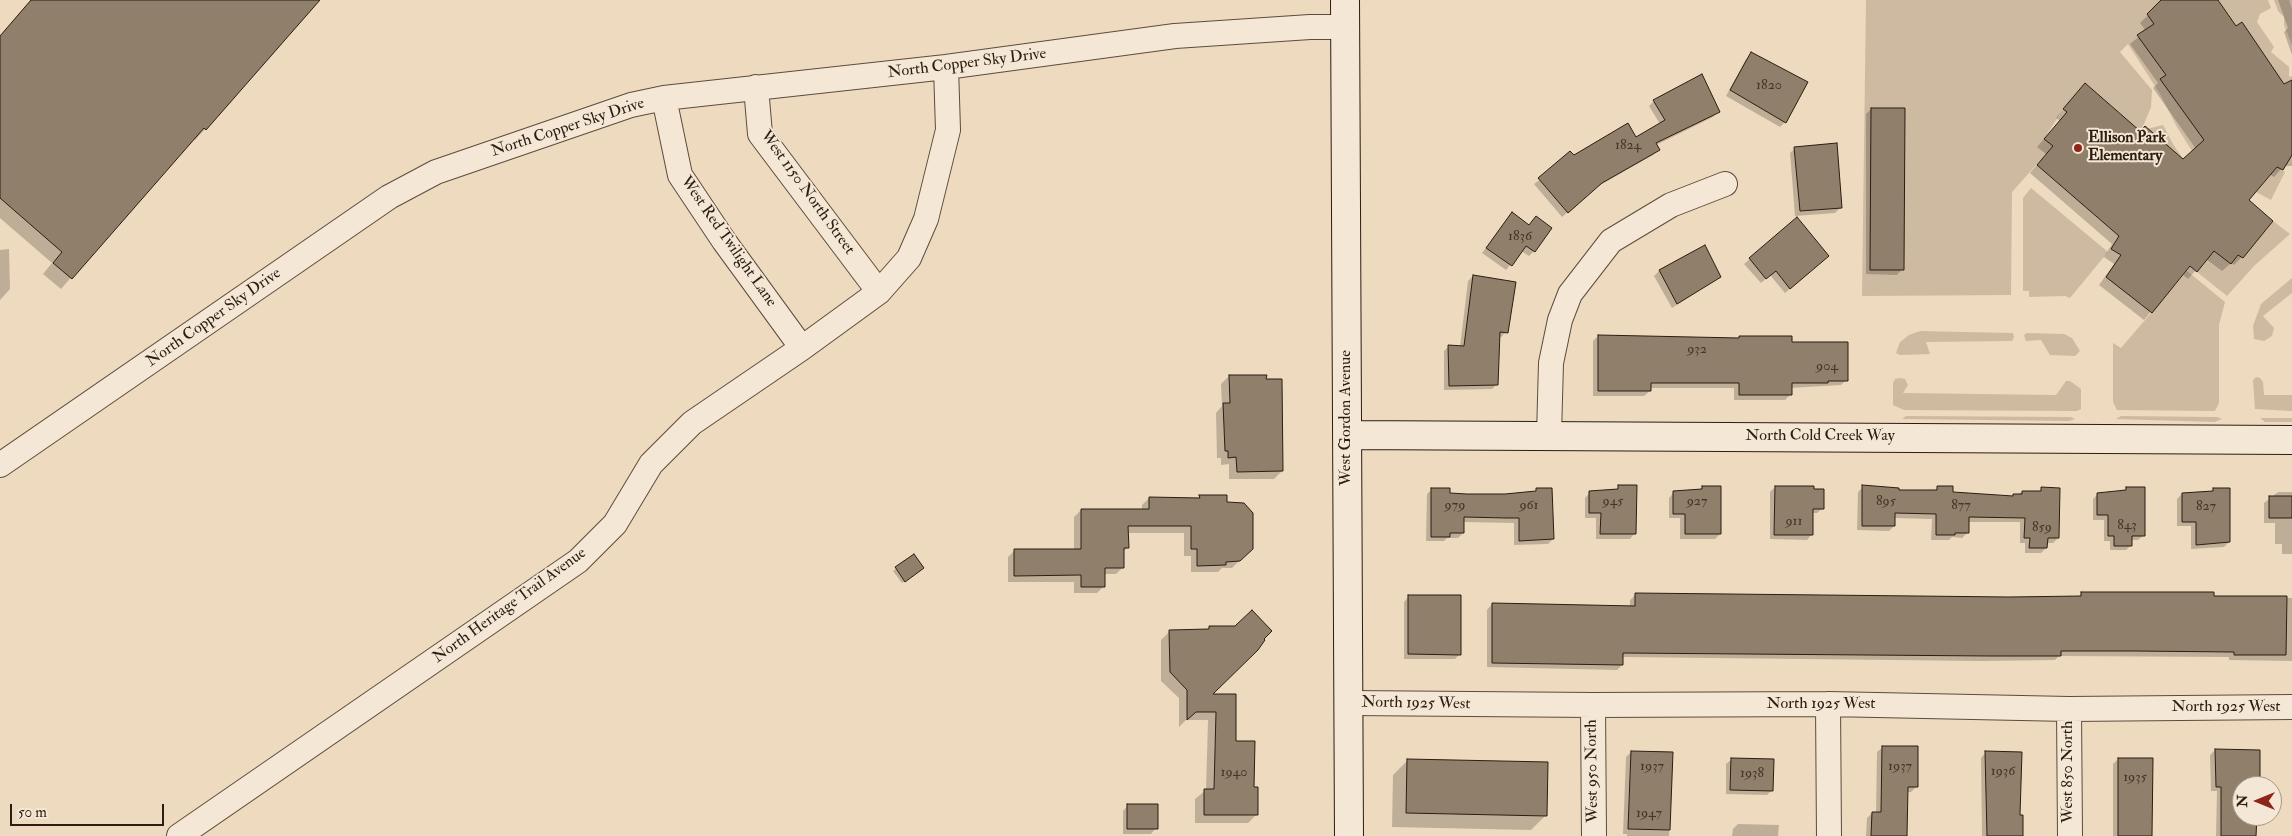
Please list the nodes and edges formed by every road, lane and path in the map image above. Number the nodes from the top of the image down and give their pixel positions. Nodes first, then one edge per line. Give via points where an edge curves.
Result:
1 (1344, 0) edge
2 (1345, 27) junction
3 (946, 67) junction
4 (756, 87) junction
5 (664, 98) junction
6 (1725, 184) dead end
7 (880, 292) junction
8 (802, 348) junction
9 (1347, 435) junction
10 (1549, 435) junction
11 (2292, 440) edge
12 (0, 465) edge
13 (1349, 703) junction
14 (1828, 704) junction
15 (1593, 706) junction
16 (2292, 707) edge
17 (2069, 709) junction
18 (179, 836) edge
19 (1350, 836) edge
20 (1594, 836) edge
21 (1829, 836) edge
22 (2070, 836) edge

1 - 2 street, West Gordon Avenue
2 - 3 street, North Copper Sky Drive via 1175,36
2 - 9 street, West Gordon Avenue
3 - 4 street, North Copper Sky Drive
3 - 7 street, North Heritage Trail Avenue via 948,130 926,219 909,258
4 - 5 street, North Copper Sky Drive
4 - 7 street, West 1150 North Street via 760,134
5 - 8 street, West Red Twilight Lane via 680,175
5 - 12 street, North Copper Sky Drive via 631,105 436,172 389,197
6 - 10 street via 1671,205 1611,241 1570,294 1560,320 1551,363
7 - 8 street, North Heritage Trail Avenue
8 - 18 street, North Heritage Trail Avenue via 692,422 652,464 615,524 578,561
9 - 10 street, North Cold Creek Way
9 - 13 street, West Gordon Avenue
10 - 11 street, North Cold Creek Way
13 - 15 street, North 1925 West
13 - 19 street, West Gordon Avenue
14 - 15 street, North 1925 West
14 - 17 street, North 1925 West
14 - 21 street
15 - 20 street, West 950 North
16 - 17 street, North 1925 West
17 - 22 street, West 850 North

